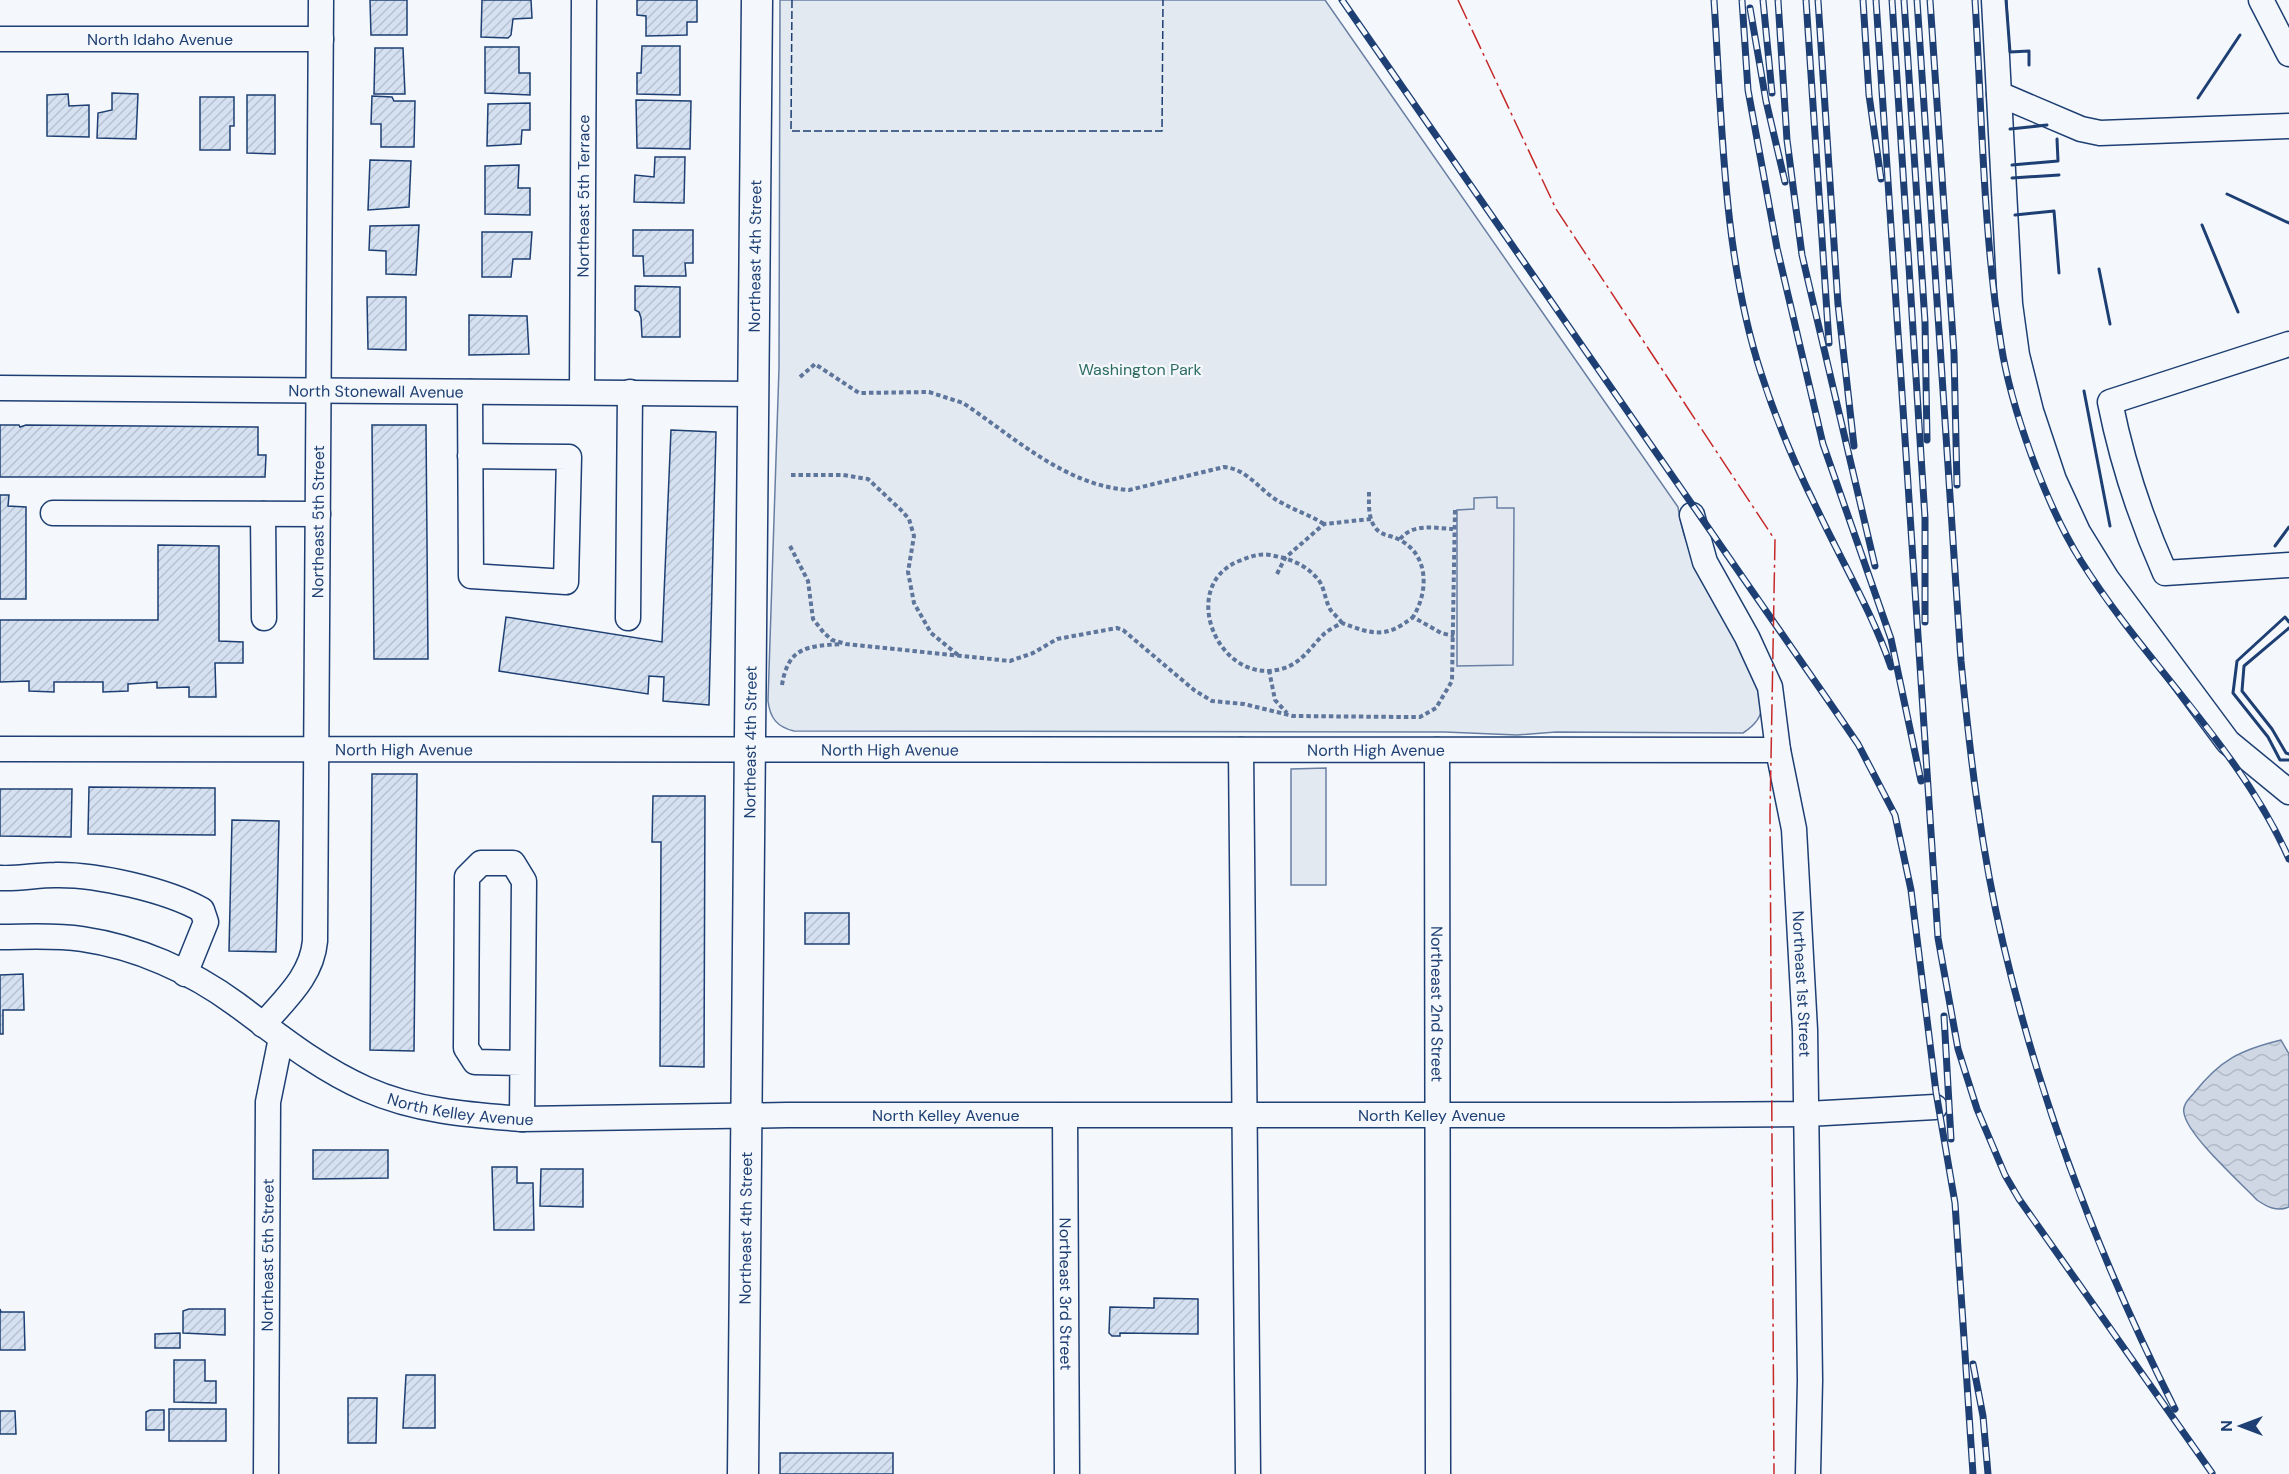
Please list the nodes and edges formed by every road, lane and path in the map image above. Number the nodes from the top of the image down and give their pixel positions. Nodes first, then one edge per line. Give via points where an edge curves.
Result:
1 (321, 0) edge
2 (584, 0) edge
3 (1994, 0) edge
4 (2261, 0) edge
5 (756, 4) edge
6 (0, 39) edge
7 (321, 39) junction
8 (2289, 54) edge
9 (1999, 94) junction
10 (2289, 126) edge
11 (2289, 344) edge
12 (800, 377) dead end
13 (0, 388) edge
14 (318, 392) junction
15 (471, 392) junction
16 (582, 392) junction
17 (630, 392) junction
18 (752, 394) junction
19 (471, 456) junction
20 (791, 475) dead end
21 (1369, 492) dead end
22 (1455, 508) dead end
23 (53, 513) dead end
24 (263, 514) junction
25 (318, 514) junction
26 (1692, 515) dead end
27 (1371, 519) junction
28 (1324, 524) junction
29 (1453, 529) junction
30 (1400, 539) junction
31 (789, 546) dead end
32 (1285, 558) junction
33 (2289, 565) edge
34 (1277, 574) dead end
35 (1413, 617) junction
36 (264, 618) dead end
37 (628, 618) dead end
38 (1342, 622) junction
39 (1454, 636) junction
40 (846, 644) junction
41 (961, 657) junction
42 (1269, 670) junction
43 (782, 685) dead end
44 (1293, 716) junction
45 (0, 749) edge
46 (316, 750) junction
47 (750, 750) junction
48 (1241, 750) junction
49 (1437, 750) junction
50 (1778, 750) junction
51 (2289, 792) edge
52 (0, 878) edge
53 (0, 937) edge
54 (185, 974) junction
55 (272, 1031) junction
56 (522, 1063) junction
57 (1935, 1107) dead end
58 (1807, 1114) junction
59 (746, 1116) junction
60 (1065, 1116) junction
61 (1246, 1116) junction
62 (1436, 1116) junction
63 (522, 1119) junction
64 (266, 1474) edge
65 (743, 1474) edge
66 (1067, 1474) edge
67 (1248, 1474) edge
68 (1438, 1474) edge
69 (1808, 1474) edge

1 - 7 street, Northeast 5th Street
2 - 16 street, Northeast 5th Terrace
3 - 9 street
4 - 8 street
5 - 18 main road, Northeast 4th Street
6 - 7 street, North Idaho Avenue
7 - 14 street, Northeast 5th Street
9 - 10 street via 2081,129 2100,133
9 - 51 street via 2010,304 2017,355 2054,480 2078,532 2107,579 2229,742
11 - 33 street via 2110,402 2140,517 2165,573
12 - 28 path via 815,364 859,393 929,392 948,396 1075,477 1114,489 1129,490 1232,468 1282,504
13 - 14 street, North Stonewall Avenue
14 - 15 street, North Stonewall Avenue
14 - 25 street, Northeast 5th Street
15 - 16 street, North Stonewall Avenue
15 - 19 street
16 - 17 street, North Stonewall Avenue
17 - 18 street, North Stonewall Avenue
17 - 37 street
18 - 47 main road, Northeast 4th Street
19 - 19 street via 471,576 566,582 569,457
20 - 41 path via 868,479 901,510 909,519 914,536 908,578 914,603 932,633
21 - 27 path
22 - 29 path
23 - 24 street
24 - 25 street
24 - 36 street
25 - 46 street, Northeast 5th Street
26 - 50 street, Northeast 1st Street via 1705,562 1764,671 1773,703
27 - 28 path
27 - 30 path via 1381,535
28 - 32 path
29 - 30 path via 1419,528 1406,531
29 - 39 path
30 - 35 path via 1416,555 1424,574 1425,588
31 - 40 path via 808,581 813,619 832,640
32 - 34 path
32 - 38 path via 1316,576 1330,609
32 - 42 path via 1264,554 1236,562 1214,581 1209,598 1208,615 1224,652 1239,663
35 - 38 path via 1391,631 1376,634
35 - 39 path
38 - 42 path via 1325,633 1302,659
39 - 44 path via 1452,681 1429,713 1407,717
40 - 41 path
40 - 43 path via 797,652 788,661
41 - 44 path via 1010,661 1058,639 1117,628 1204,697
42 - 44 path via 1275,700 1282,711
45 - 46 street, North High Avenue
46 - 47 street, North High Avenue
46 - 55 street, Northeast 5th Street via 313,958
47 - 48 street, North High Avenue
47 - 59 main road, Northeast 4th Street
48 - 49 street, North High Avenue
48 - 61 street
49 - 50 street, North High Avenue
49 - 62 street, Northeast 2nd Street
50 - 58 street, Northeast 1st Street via 1796,855
52 - 54 street via 78,876 117,882 190,903 202,910 206,922
53 - 54 street, North Kelley Avenue via 61,937 112,945 138,952
54 - 55 street, North Kelley Avenue via 235,1003
55 - 63 street, North Kelley Avenue via 348,1081 391,1098 435,1110
55 - 64 street, Northeast 5th Street via 268,1102
56 - 56 street via 524,881 513,863 482,863 467,878 466,1048 475,1062
56 - 63 street
57 - 58 street, North Kelley Avenue
58 - 62 street, North Kelley Avenue
58 - 69 street, Northeast 1st Street
59 - 60 street, North Kelley Avenue
59 - 63 street, North Kelley Avenue
59 - 65 main road, Northeast 4th Street
60 - 61 street, North Kelley Avenue
60 - 66 street, Northeast 3rd Street
61 - 62 street, North Kelley Avenue
61 - 67 street
62 - 68 street, Northeast 2nd Street

